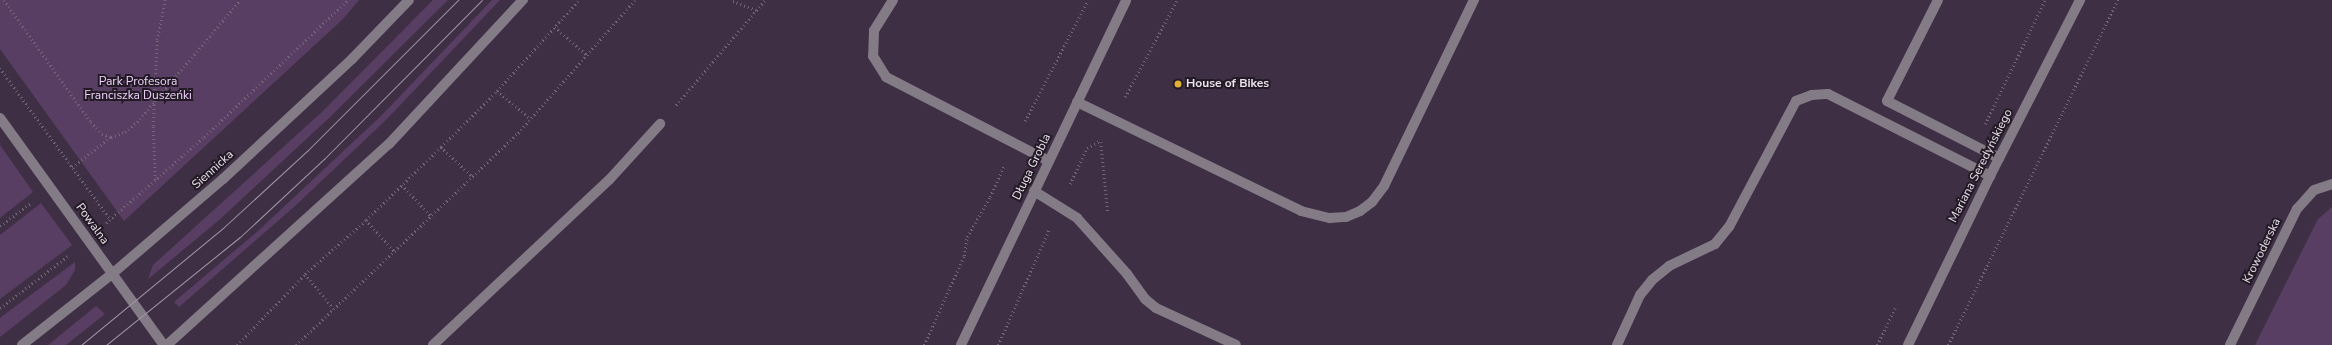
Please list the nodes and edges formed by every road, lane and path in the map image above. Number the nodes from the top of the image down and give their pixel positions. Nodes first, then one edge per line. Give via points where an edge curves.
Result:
1 (4, 0) edge
2 (165, 0) edge
3 (240, 0) edge
4 (348, 0) edge
5 (409, 0) edge
6 (523, 0) edge
7 (579, 0) edge
8 (635, 0) edge
9 (765, 0) edge
10 (893, 0) edge
11 (1088, 0) edge
12 (1126, 0) edge
13 (1177, 0) edge
14 (1474, 0) edge
15 (1938, 0) edge
16 (2080, 0) edge
17 (2118, 0) edge
18 (733, 1) dead end
19 (756, 10) junction
20 (555, 27) junction
21 (588, 56) junction
22 (0, 68) edge
23 (497, 91) junction
24 (154, 102) junction
25 (1077, 102) junction
26 (0, 118) edge
27 (531, 119) junction
28 (1113, 119) junction
29 (660, 124) joint
30 (1014, 142) junction
31 (1101, 142) junction
32 (441, 147) junction
33 (1999, 158) junction
34 (1049, 161) junction
35 (1990, 176) junction
36 (473, 177) junction
37 (155, 180) junction
38 (2332, 184) edge
39 (402, 185) junction
40 (1034, 191) junction
41 (1060, 207) junction
42 (431, 216) junction
43 (1109, 218) dead end
44 (111, 220) junction
45 (366, 220) junction
46 (88, 240) junction
47 (395, 252) junction
48 (112, 274) junction
49 (305, 274) junction
50 (0, 308) edge
51 (334, 309) junction
52 (22, 345) edge
53 (164, 345) edge
54 (167, 345) edge
55 (237, 345) edge
56 (296, 345) edge
57 (433, 345) edge
58 (924, 345) edge
59 (961, 345) edge
60 (998, 345) edge
61 (1236, 345) edge
62 (1616, 345) edge
63 (1908, 345) edge
64 (1948, 345) edge
65 (2230, 345) edge

1 - 24 path via 102,134 112,137 126,132
2 - 24 path via 158,40
3 - 24 path
4 - 37 path via 278,69
5 - 48 street, Siennicka via 352,59 224,179
6 - 54 street via 389,144
7 - 20 path
8 - 21 path
9 - 19 path
10 - 30 street via 874,31 873,56 886,77
11 - 30 path
12 - 25 street, Długa Grobla
13 - 28 path
14 - 28 street via 1384,186 1372,202 1360,212 1346,217 1330,218 1301,211
15 - 33 street via 1887,101
16 - 33 street, Mariana Seredyńskiego
17 - 64 path
18 - 19 path
19 - 29 path
20 - 21 path
20 - 23 path
21 - 27 path
22 - 44 path
23 - 27 path
23 - 32 path
24 - 37 path
25 - 28 street
25 - 34 street, Długa Grobla
26 - 46 street, Powalna
27 - 36 path
28 - 31 path
29 - 57 street via 609,180
30 - 34 street
30 - 58 path via 990,197 967,237 964,256
31 - 41 path via 1087,148
31 - 43 path
32 - 36 path
32 - 39 path
33 - 35 street, Mariana Seredyńskiego
34 - 40 street, Długa Grobla
35 - 62 street via 1828,94 1812,95 1796,101 1729,227 1715,244 1669,266 1652,280 1640,295
35 - 63 street, Mariana Seredyńskiego
36 - 42 path
37 - 44 path
38 - 65 street, Krowoderska via 2314,190 2297,208
39 - 42 path
39 - 45 path
40 - 41 street
40 - 59 street, Długa Grobla
41 - 60 path
41 - 61 street via 1077,218 1127,274 1145,299 1156,308
42 - 47 path
44 - 46 path
45 - 47 path
45 - 49 path
46 - 48 street, Powalna
46 - 50 path
47 - 51 path
48 - 52 street, Siennicka
48 - 53 street, Powalna
49 - 51 path
49 - 55 path
51 - 56 path

